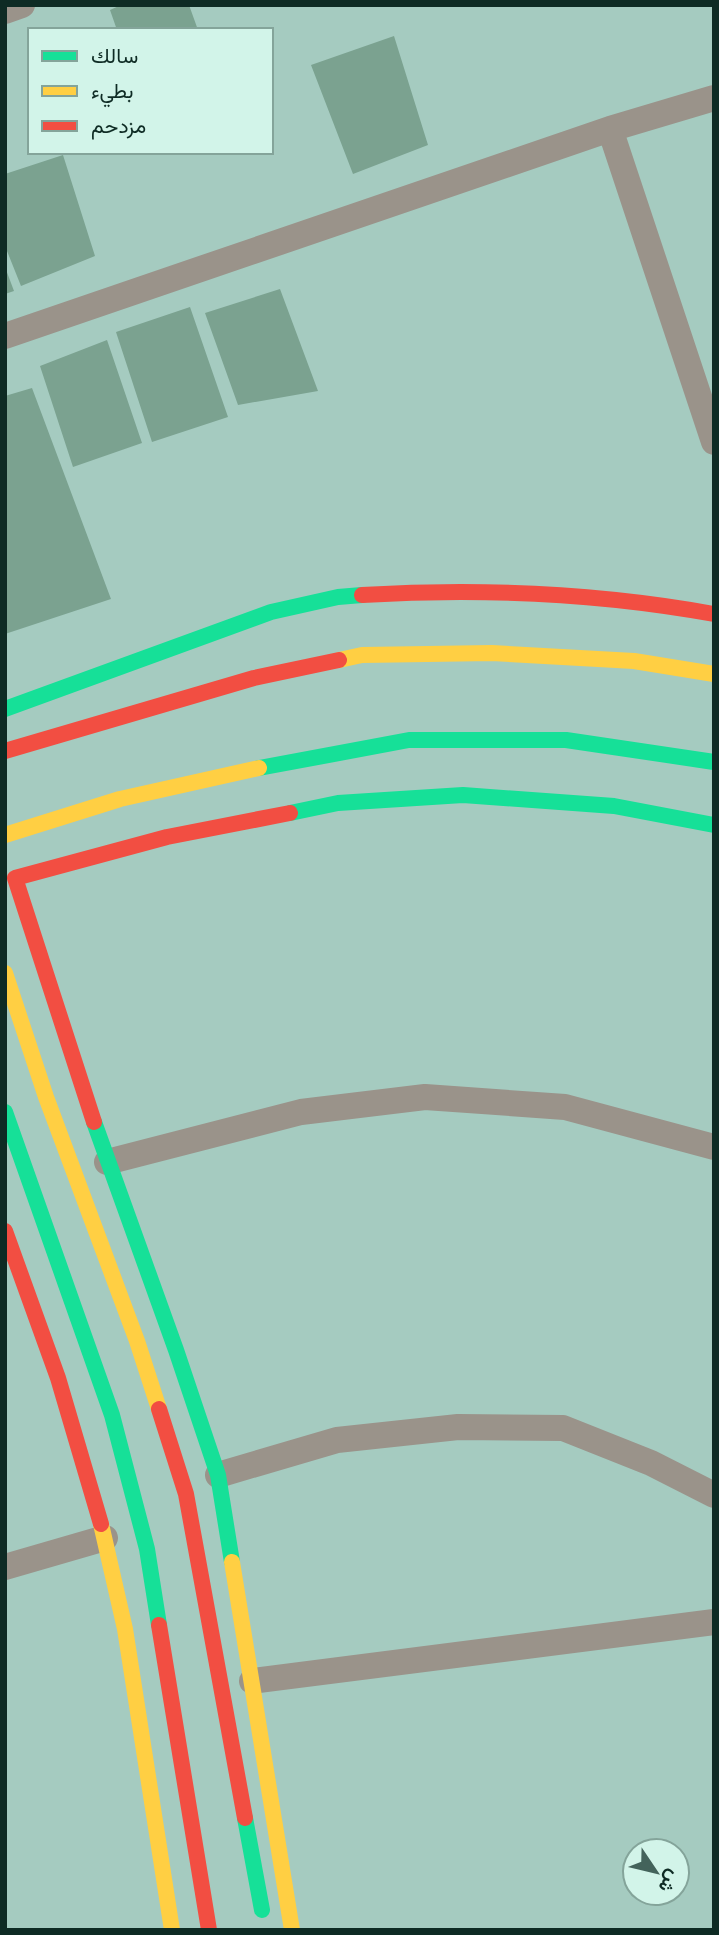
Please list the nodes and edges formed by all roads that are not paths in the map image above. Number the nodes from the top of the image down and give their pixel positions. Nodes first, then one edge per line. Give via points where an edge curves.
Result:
1 (22, 5) edge
2 (5, 11) edge
3 (714, 98) edge
4 (610, 129) junction
5 (5, 336) edge
6 (714, 442) edge
7 (714, 614) edge
8 (714, 674) edge
9 (5, 709) edge
10 (5, 751) edge
11 (714, 762) edge
12 (714, 825) edge
13 (5, 835) edge
14 (5, 973) edge
15 (5, 1112) edge
16 (714, 1147) edge
17 (107, 1162) junction
18 (6, 1237) edge
19 (218, 1475) junction
20 (714, 1495) edge
21 (105, 1538) junction
22 (5, 1567) edge
23 (714, 1622) edge
24 (252, 1681) junction
25 (172, 1930) edge
26 (209, 1930) edge
27 (266, 1930) edge
28 (292, 1930) edge

1 - 2 street
3 - 4 street
4 - 5 street
4 - 6 street
7 - 9 main road via 549,593 432,591 338,597 271,612
8 - 10 main road via 635,661 492,653 362,655 254,678
11 - 13 main road via 566,740 409,740 120,799
12 - 17 main road via 614,806 463,795 338,803 167,836 15,878
14 - 27 main road via 137,1341 186,1494
15 - 26 main road via 112,1415 147,1549
16 - 17 street via 565,1107 425,1097 301,1112
17 - 19 main road
18 - 21 main road via 58,1378
19 - 20 street via 337,1440 458,1427 563,1429 651,1463
19 - 24 main road
21 - 22 street
21 - 25 main road via 125,1629
23 - 24 street
24 - 28 main road

